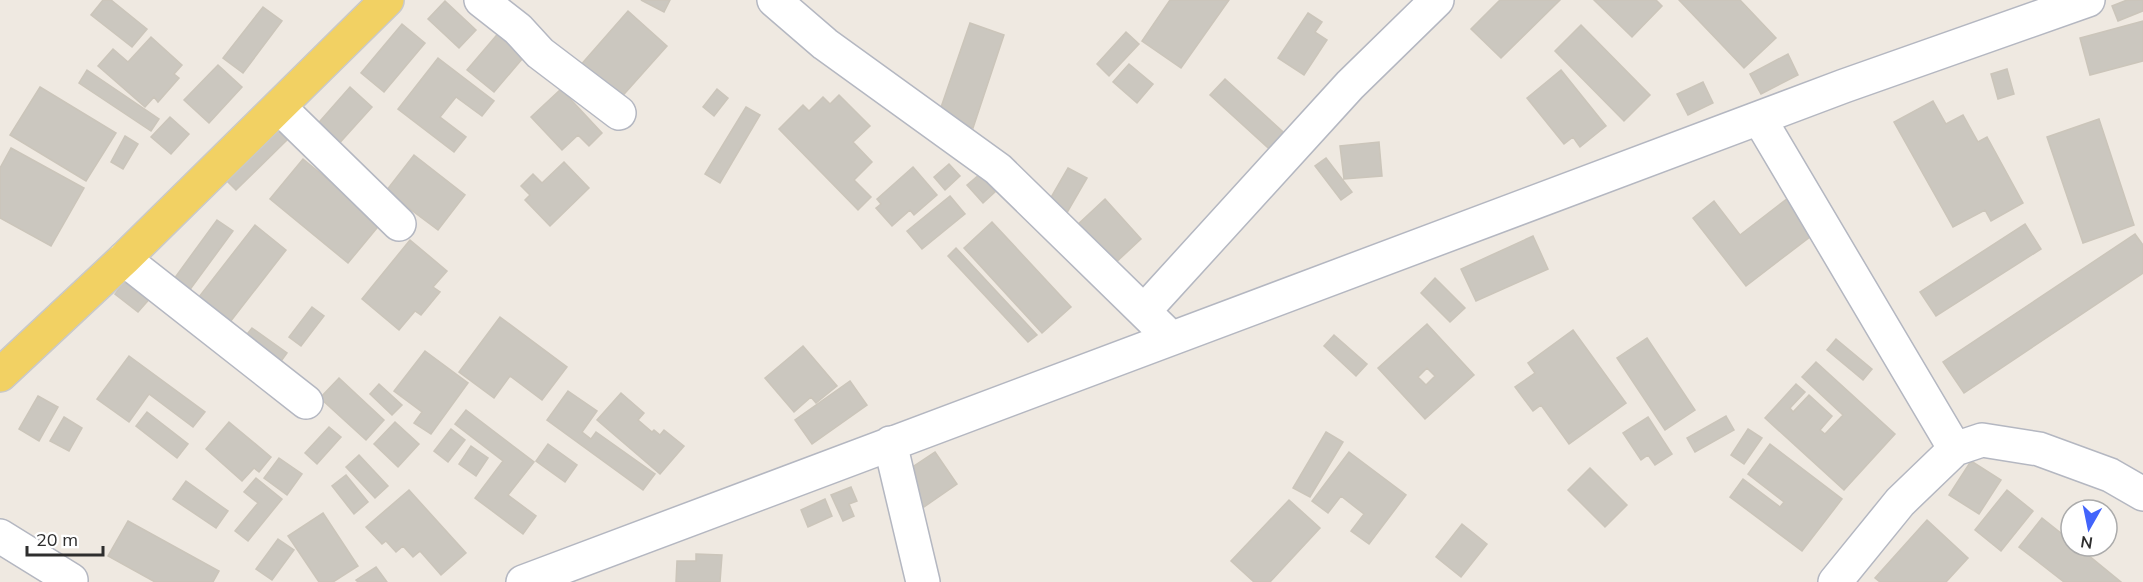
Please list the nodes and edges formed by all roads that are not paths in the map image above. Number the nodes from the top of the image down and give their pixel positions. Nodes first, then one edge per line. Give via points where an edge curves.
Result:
1 (387, 0) edge
2 (481, 0) edge
3 (774, 0) edge
4 (1437, 0) edge
5 (2088, 0) edge
6 (2040, 8) edge
7 (279, 107) junction
8 (619, 113) dead end
9 (1759, 118) junction
10 (399, 224) dead end
11 (124, 259) junction
12 (1144, 311) junction
13 (1171, 338) junction
14 (0, 375) edge
15 (306, 402) dead end
16 (890, 443) junction
17 (1955, 449) junction
18 (2143, 494) edge
19 (0, 536) edge
20 (571, 572) edge
21 (71, 580) dead end
22 (1842, 580) edge
23 (522, 582) edge
24 (923, 582) edge

1 - 7 main road
2 - 8 street via 519,29 540,53
3 - 12 street via 825,44 998,169
4 - 12 street via 1350,85
5 - 6 street
6 - 9 street
7 - 10 street
7 - 11 main road
9 - 13 street
9 - 17 street
11 - 14 main road
11 - 15 street
12 - 13 street
13 - 16 street
16 - 20 street
16 - 24 street
17 - 18 street via 1982,440 2039,449 2110,475
17 - 22 street via 1900,502
19 - 21 street
20 - 23 street

